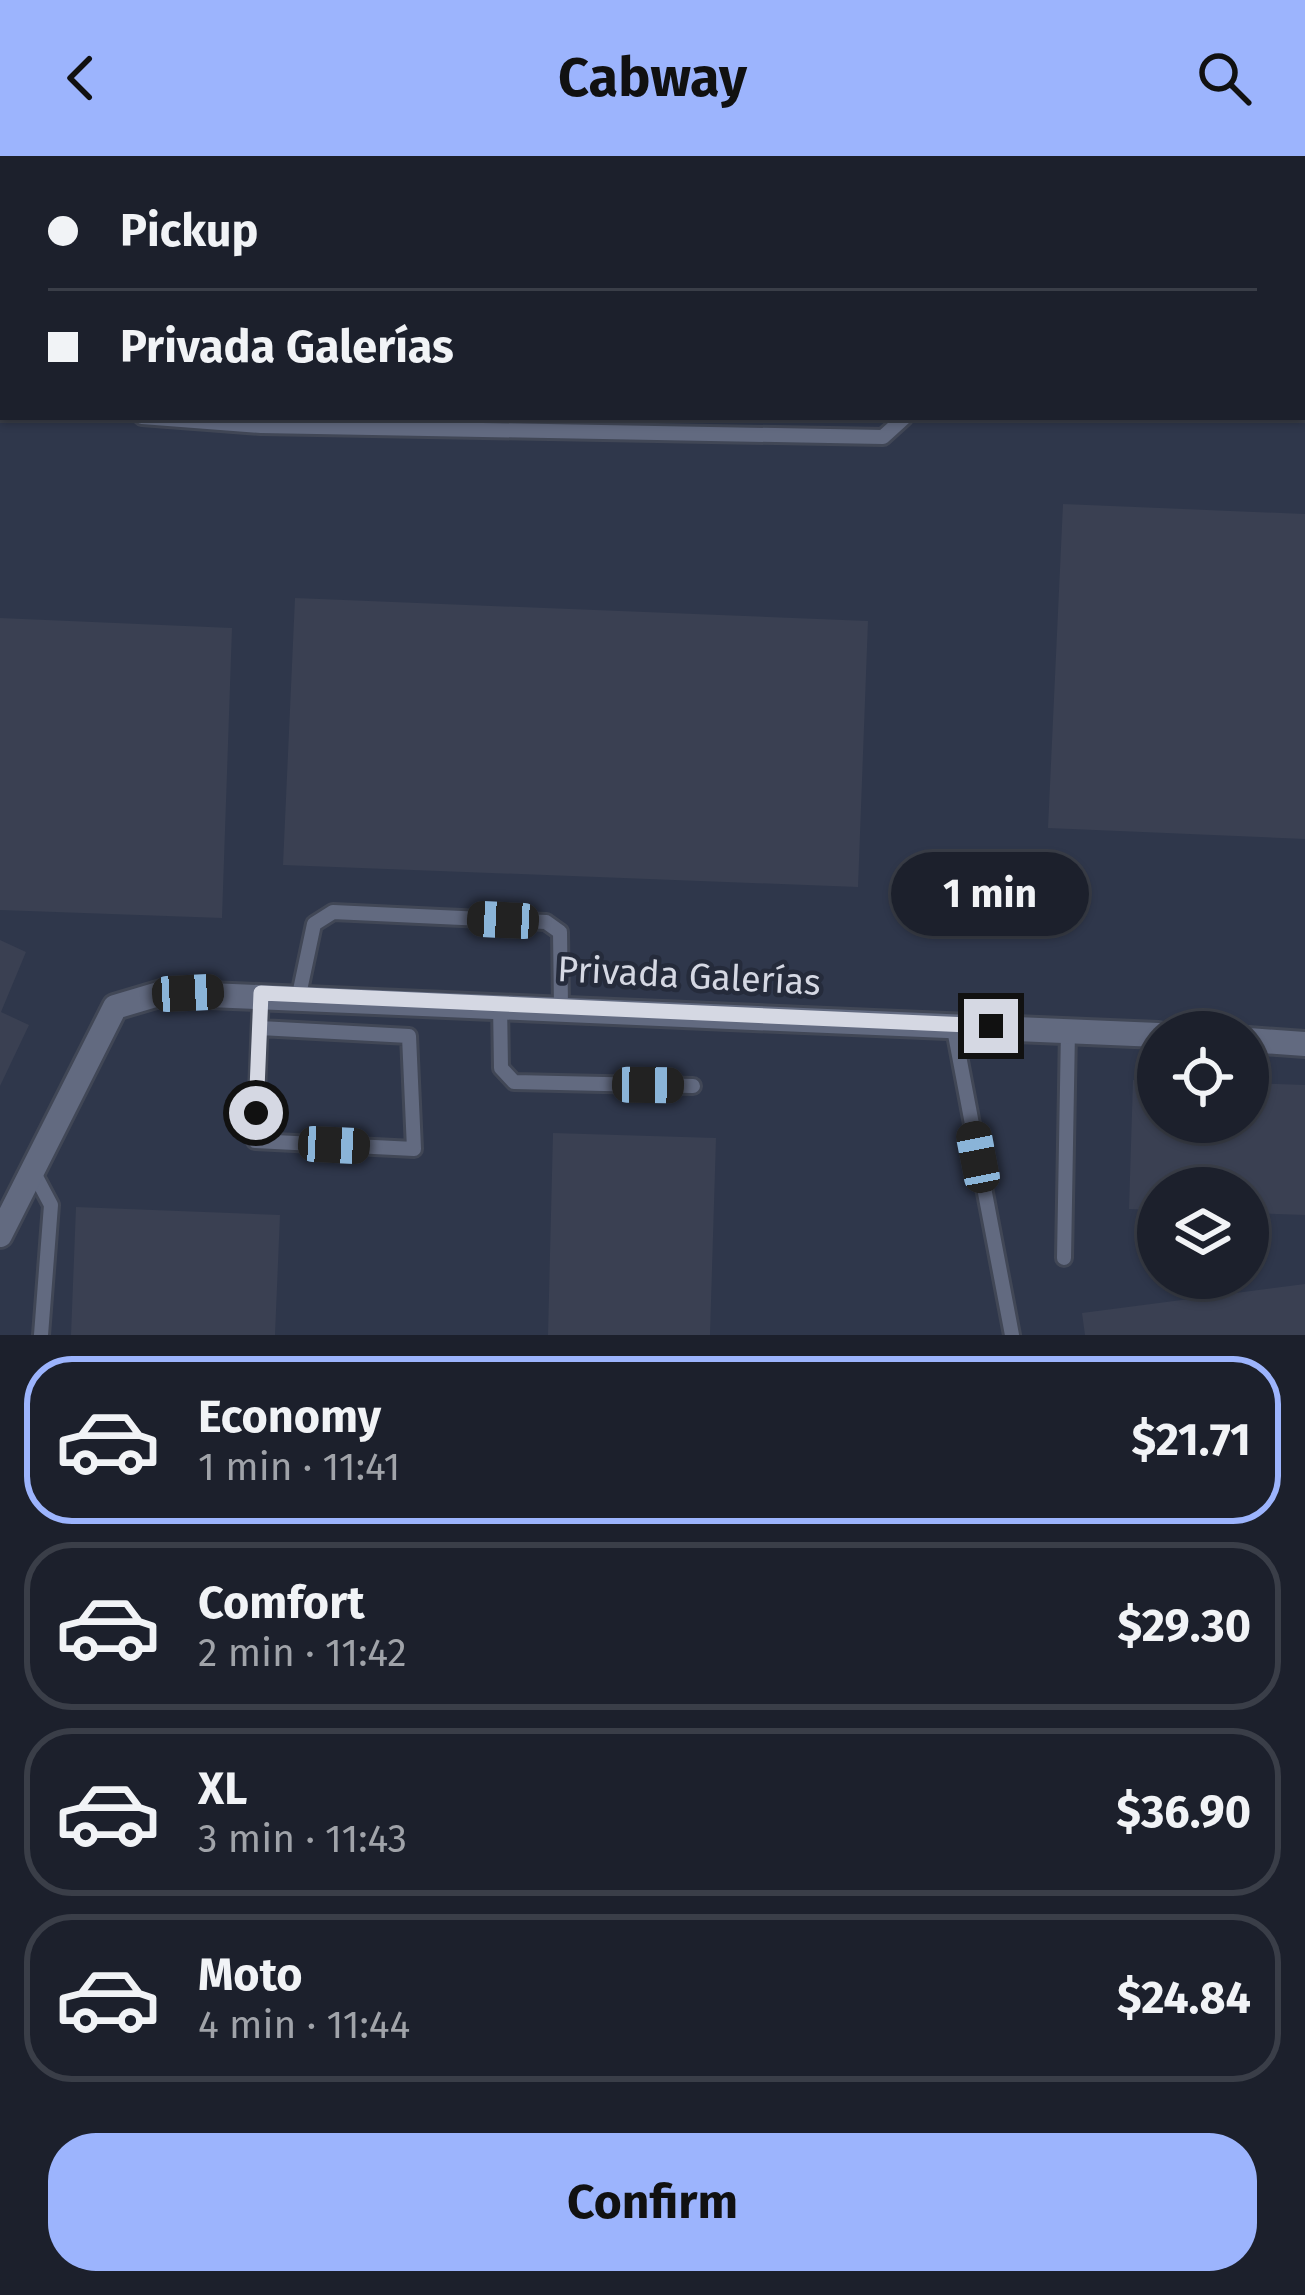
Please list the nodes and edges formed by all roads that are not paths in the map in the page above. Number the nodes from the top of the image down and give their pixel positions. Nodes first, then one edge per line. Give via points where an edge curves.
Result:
1 (182, 420) edge
2 (901, 420) edge
3 (261, 993) junction
4 (299, 994) junction
5 (500, 1004) junction
6 (561, 1006) junction
7 (953, 1024) junction
8 (260, 1028) junction
9 (1068, 1030) junction
10 (1137, 1034) edge
11 (1269, 1041) edge
12 (1305, 1043) edge
13 (693, 1086) dead end
14 (32, 1169) junction
15 (0, 1235) edge
16 (1064, 1258) dead end
17 (40, 1335) edge
18 (1012, 1335) edge

1 - 2 lane via 883,437
3 - 4 street, Privada Galerías
3 - 8 lane
3 - 14 street, Privada Galerías via 162,993 115,1007
4 - 5 street, Privada Galerías
4 - 6 lane via 322,914 381,914 546,922 560,932
5 - 6 street, Privada Galerías
5 - 13 lane via 501,1068 514,1082
6 - 7 street, Privada Galerías
7 - 9 street, Privada Galerías
7 - 18 lane
8 - 8 lane via 255,1141 414,1148 410,1036
9 - 10 street, Privada Galerías
9 - 16 lane
11 - 12 street
14 - 15 street, Privada Galerías
14 - 17 lane via 51,1204

